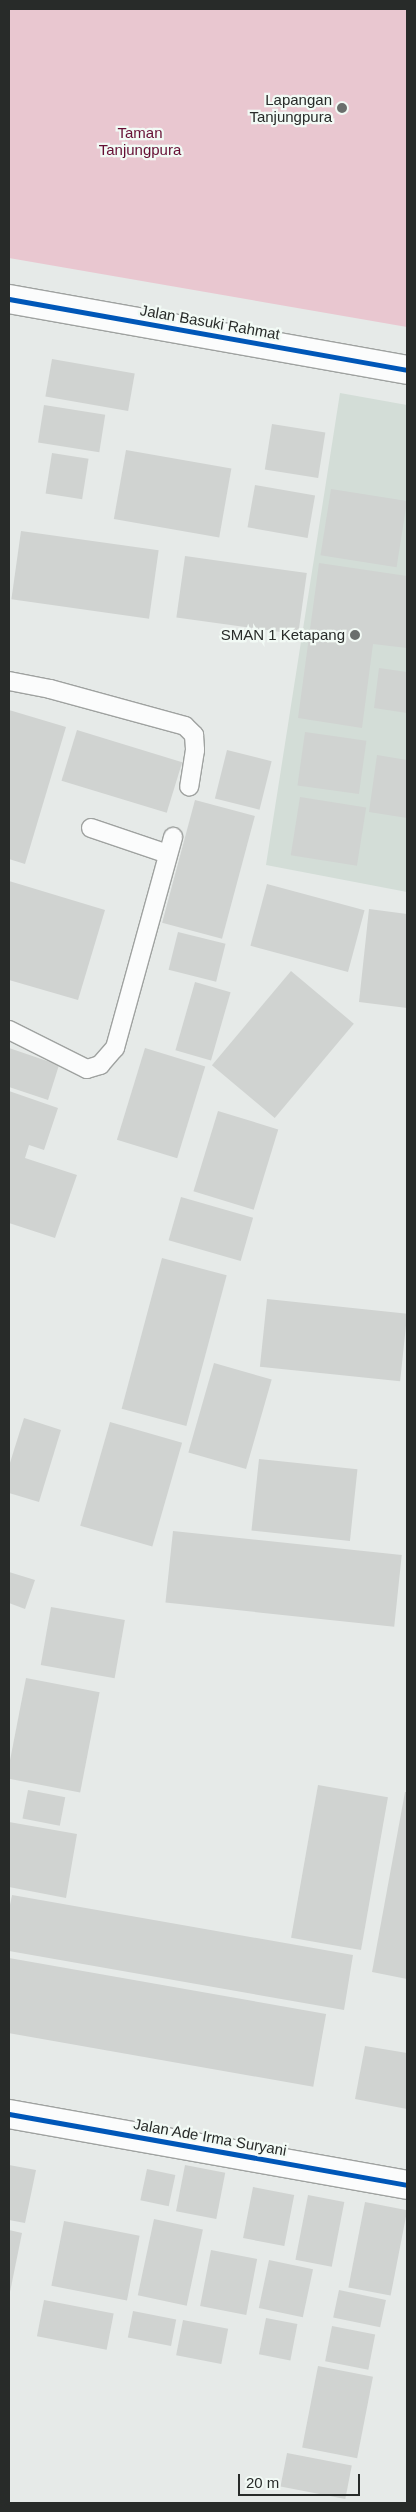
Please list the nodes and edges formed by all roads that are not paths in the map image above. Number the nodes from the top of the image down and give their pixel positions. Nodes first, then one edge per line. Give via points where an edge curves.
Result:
1 (9, 299) edge
2 (407, 370) edge
3 (9, 682) edge
4 (189, 786) dead end
5 (91, 828) dead end
6 (9, 1030) edge
7 (9, 2114) edge
8 (407, 2185) edge

1 - 2 street, Jalan Basuki Rahmat
3 - 4 lane via 50,689 185,726 194,735
5 - 6 lane via 170,846 115,1048 100,1065 87,1069
7 - 8 street, Jalan Ade Irma Suryani

